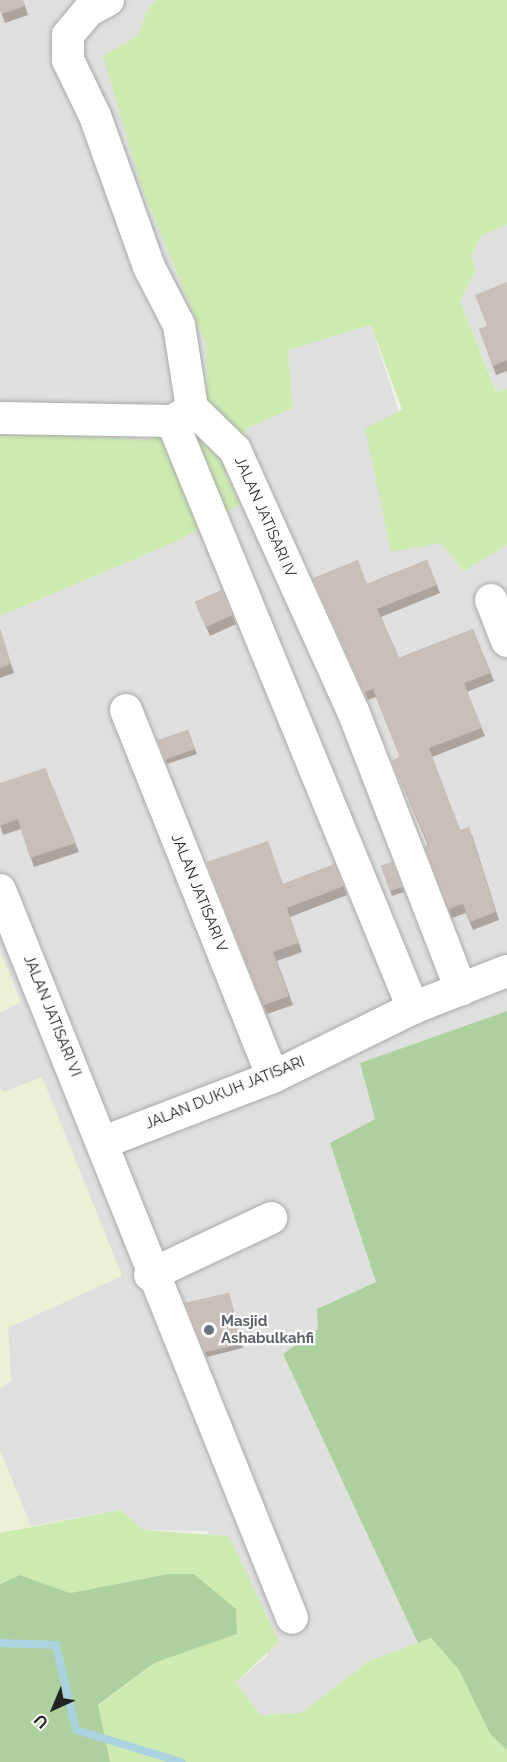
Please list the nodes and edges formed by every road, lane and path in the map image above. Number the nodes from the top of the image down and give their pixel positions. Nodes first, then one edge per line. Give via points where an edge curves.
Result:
1 (108, 0) edge
2 (182, 415) junction
3 (0, 418) edge
4 (491, 600) dead end
5 (507, 641) edge
6 (126, 710) dead end
7 (0, 890) edge
8 (507, 971) edge
9 (461, 990) junction
10 (413, 1008) junction
11 (273, 1077) junction
12 (104, 1142) junction
13 (271, 1218) dead end
14 (150, 1275) junction
15 (292, 1618) dead end

1 - 2 street via 78,22 65,48 149,267 179,325
2 - 3 street
2 - 9 street, JALAN JATISARI IV via 235,450 353,711
2 - 10 street
4 - 5 street
6 - 11 street, JALAN JATISARI V
7 - 12 street, JALAN JATISARI VI
8 - 9 street, JALAN DUKUH JATISARI
9 - 10 street, JALAN DUKUH JATISARI
10 - 11 street, JALAN DUKUH JATISARI
11 - 12 street, JALAN DUKUH JATISARI
12 - 14 street
13 - 14 street
14 - 15 street

